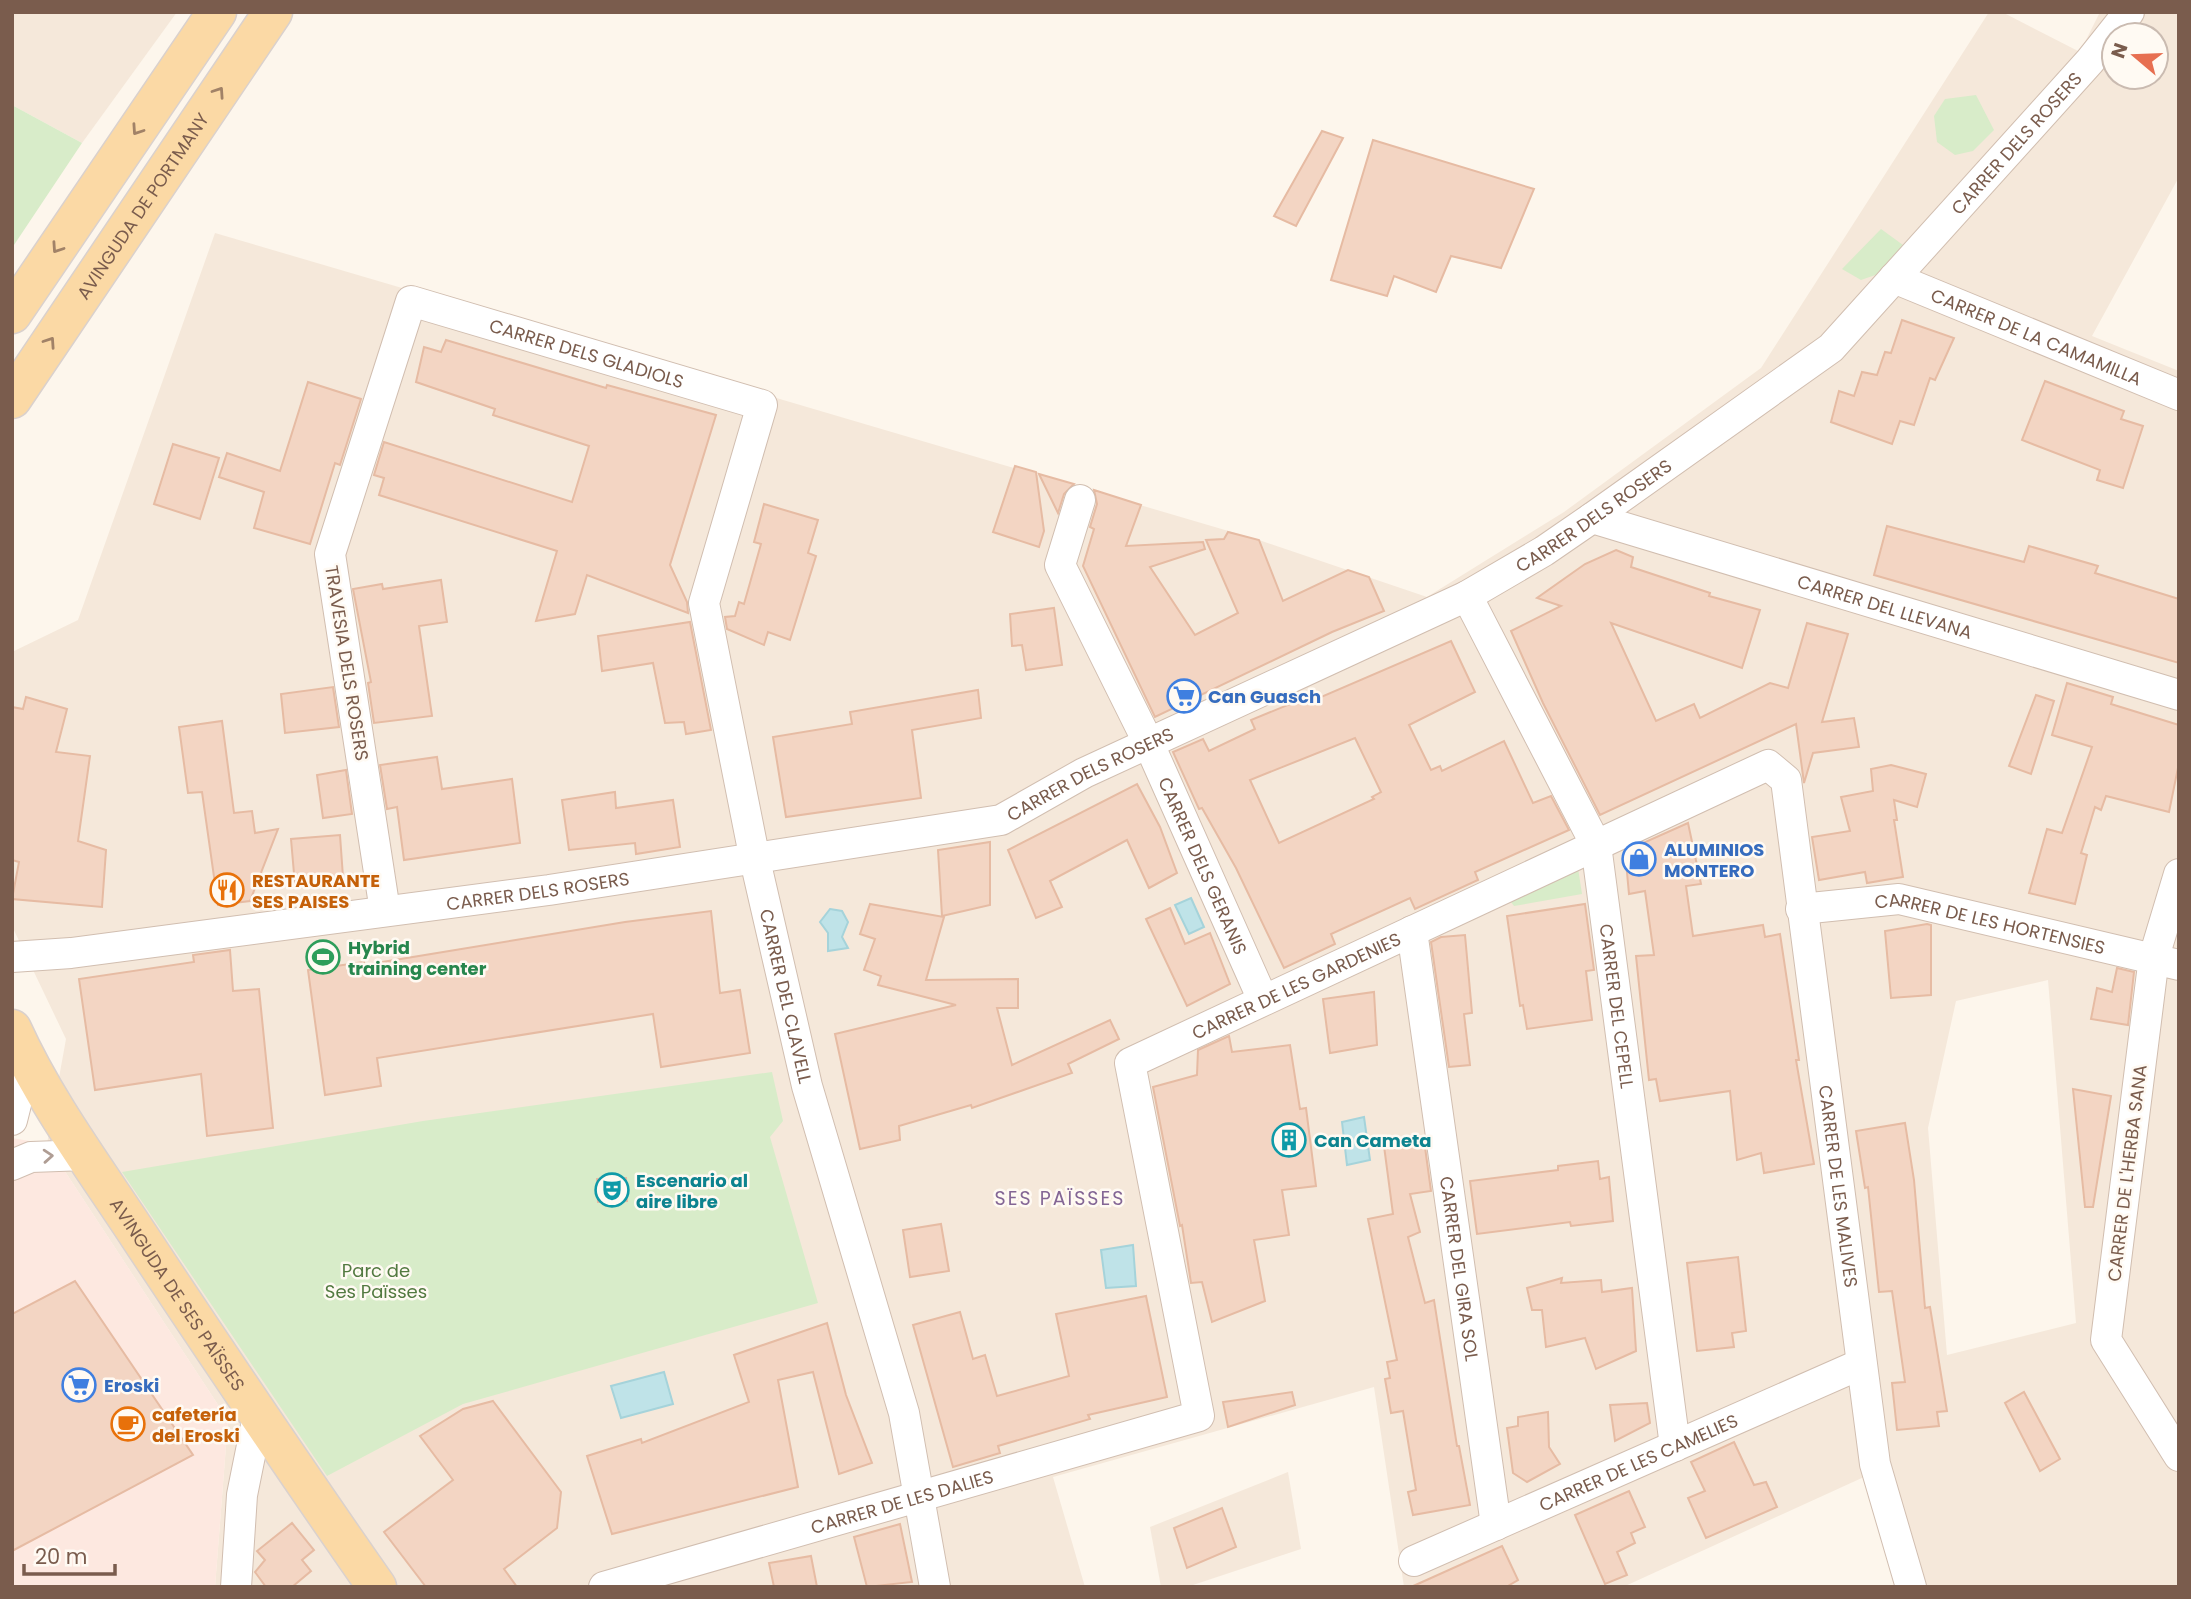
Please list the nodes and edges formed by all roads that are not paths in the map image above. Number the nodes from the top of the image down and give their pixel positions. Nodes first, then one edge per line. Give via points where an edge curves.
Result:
1 (217, 12) edge
2 (273, 12) edge
3 (2129, 12) edge
4 (1894, 278) junction
5 (411, 301) joint
6 (12, 314) edge
7 (2179, 395) edge
8 (12, 399) edge
9 (762, 405) joint
10 (1080, 500) dead end
11 (1592, 518) junction
12 (1467, 596) junction
13 (2179, 695) edge
14 (1149, 744) junction
15 (1786, 780) joint
16 (1596, 845) junction
17 (755, 860) junction
18 (2179, 874) edge
19 (1801, 909) junction
20 (384, 911) junction
21 (1412, 931) junction
22 (12, 957) edge
23 (2167, 961) edge
24 (1263, 1000) junction
25 (20, 1044) edge
26 (12, 1121) edge
27 (86, 1155) junction
28 (12, 1165) edge
29 (1861, 1364) junction
30 (258, 1416) junction
31 (1199, 1416) joint
32 (1675, 1446) junction
33 (2179, 1456) edge
34 (919, 1497) junction
35 (1496, 1525) junction
36 (1414, 1561) dead end
37 (236, 1587) edge
38 (377, 1587) edge
39 (604, 1587) edge
40 (935, 1587) edge
41 (1911, 1587) edge

1 -> 6 main road
8 -> 2 main road, AVINGUDA DE PORTMANY
3 - 4 street, CARRER DELS ROSERS
4 - 7 street, CARRER DE LA CAMAMILLA
4 - 11 street, CARRER DELS ROSERS via 1831,348
5 - 9 street, CARRER DELS GLADIOLS
5 - 20 street, TRAVESIA DELS ROSERS via 330,554
9 - 17 street, CARRER DEL CLAVELL via 704,603
10 - 14 street, CARRER DELS GERANIS via 1060,565
11 - 12 street, CARRER DELS ROSERS
11 - 13 street, CARRER DEL LLEVANA
12 - 14 street, CARRER DELS ROSERS
12 - 16 street, CARRER DEL CEPELL
14 - 17 street, CARRER DELS ROSERS via 1084,773 1000,820
14 - 24 street, CARRER DELS GERANIS
15 - 16 street, CARRER DE LES GARDENIES via 1769,765
15 - 19 street, CARRER DE LES MALIVES
16 - 21 street, CARRER DE LES GARDENIES
16 - 32 street, CARRER DEL CEPELL
17 - 20 street, CARRER DELS ROSERS
17 - 34 street, CARRER DEL CLAVELL via 811,1103 904,1413
18 - 23 street, CARRER DE L'HERBA SANA
19 - 23 street, CARRER DE LES HORTENSIES via 1899,899
19 - 29 street, CARRER DE LES MALIVES
20 - 22 street, CARRER DELS ROSERS
21 - 24 street, CARRER DE LES GARDENIES
21 - 35 street, CARRER DEL GIRA SOL
23 - 33 street, CARRER DE L'HERBA SANA via 2106,1340
24 - 31 street, CARRER DE LES GARDENIES via 1130,1063
25 - 26 street
25 - 27 main road, AVINGUDA DE SES PAÏSSES
28 -> 27 street via 31,1157
27 - 30 main road, AVINGUDA DE SES PAÏSSES
29 - 32 street, CARRER DE LES CAMELIES
29 - 41 street, CARRER DE LES MALIVES via 1875,1464
30 - 37 street via 242,1495
30 - 38 main road, AVINGUDA DE SES PAÏSSES
31 - 34 street, CARRER DE LES DALIES
32 - 35 street, CARRER DE LES CAMELIES
34 - 39 street, CARRER DE LES DALIES
34 - 40 street, CARRER DEL CLAVELL
35 - 36 street, CARRER DE LES CAMELIES

